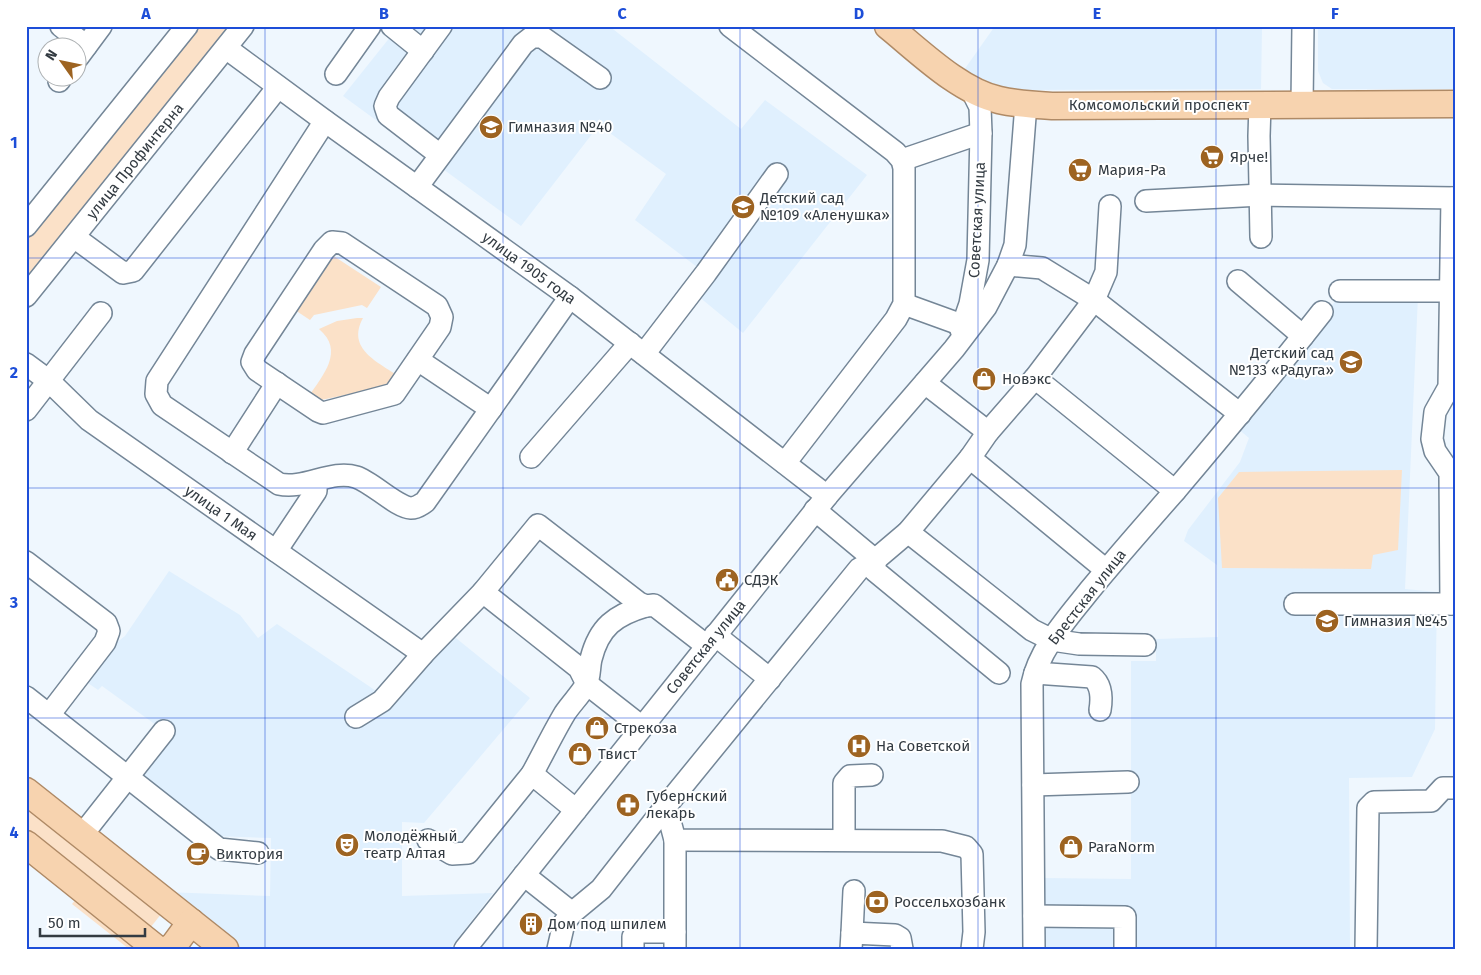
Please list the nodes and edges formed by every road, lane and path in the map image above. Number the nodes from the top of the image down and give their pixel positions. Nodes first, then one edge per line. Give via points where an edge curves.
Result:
1 (61, 26) edge
2 (101, 26) edge
3 (187, 26) edge
4 (370, 26) edge
5 (392, 26) edge
6 (441, 26) edge
7 (730, 26) edge
8 (888, 26) edge
9 (1303, 26) edge
10 (240, 27) edge
11 (71, 38) edge
12 (88, 43) edge
13 (226, 48) junction
14 (423, 51) junction
15 (336, 74) dead end
16 (600, 78) dead end
17 (278, 87) junction
18 (971, 89) junction
19 (1026, 104) junction
20 (1260, 104) junction
21 (1302, 104) junction
22 (1455, 104) edge
23 (325, 121) junction
24 (981, 133) junction
25 (440, 155) junction
26 (902, 160) junction
27 (777, 174) dead end
28 (417, 187) junction
29 (1261, 195) junction
30 (1453, 198) edge
31 (1146, 201) dead end
32 (1110, 206) dead end
33 (28, 220) edge
34 (74, 237) junction
35 (1261, 237) dead end
36 (1008, 265) junction
37 (1238, 281) dead end
38 (1340, 291) dead end
39 (1450, 291) junction
40 (26, 296) edge
41 (570, 296) junction
42 (1094, 300) junction
43 (904, 304) junction
44 (1322, 312) dead end
45 (101, 313) dead end
46 (962, 325) junction
47 (1303, 336) junction
48 (637, 348) junction
49 (954, 349) junction
50 (418, 360) junction
51 (26, 364) edge
52 (1035, 378) junction
53 (49, 381) junction
54 (277, 383) junction
55 (925, 383) junction
56 (490, 409) junction
57 (26, 410) edge
58 (1240, 414) junction
59 (988, 432) junction
60 (232, 453) junction
61 (531, 457) dead end
62 (970, 458) junction
63 (785, 463) junction
64 (316, 480) junction
65 (1175, 491) junction
66 (821, 503) junction
67 (908, 532) junction
68 (276, 551) junction
69 (875, 560) junction
70 (26, 562) edge
71 (1106, 570) junction
72 (483, 592) junction
73 (1295, 604) dead end
74 (1453, 604) edge
75 (646, 606) junction
76 (1052, 640) junction
77 (711, 641) junction
78 (1145, 645) dead end
79 (423, 654) junction
80 (999, 673) dead end
81 (1034, 673) junction
82 (770, 679) junction
83 (587, 684) junction
84 (26, 697) edge
85 (1100, 710) dead end
86 (49, 715) junction
87 (356, 717) dead end
88 (642, 727) junction
89 (164, 731) dead end
90 (532, 774) junction
91 (872, 775) dead end
92 (128, 777) junction
93 (1128, 782) dead end
94 (1033, 785) junction
95 (1455, 788) edge
96 (26, 791) edge
97 (666, 806) junction
98 (576, 810) junction
99 (82, 836) junction
100 (428, 840) dead end
101 (675, 840) junction
102 (844, 840) junction
103 (26, 844) edge
104 (258, 853) dead end
105 (524, 875) junction
106 (854, 891) dead end
107 (572, 913) junction
108 (1034, 916) junction
109 (191, 922) junction
110 (675, 940) edge
111 (851, 941) edge
112 (157, 949) edge
113 (169, 949) edge
114 (225, 949) edge
115 (465, 949) edge
116 (558, 949) edge
117 (633, 949) edge
118 (902, 949) edge
119 (972, 949) edge
120 (1034, 949) edge
121 (1125, 949) edge
122 (1366, 949) edge

1 - 11 street
2 - 12 street
3 - 33 street
4 - 15 street
5 - 14 street
6 - 14 street
7 - 26 street
8 - 18 main road, Комсомольский проспект
9 - 21 street
10 - 13 street, улица Профинтерна
13 - 17 street, улица 1905 года
13 - 34 street, улица Профинтерна
14 - 25 street via 385,106 388,115
16 - 25 street via 542,37 532,37 523,44
17 - 23 street, улица 1905 года
17 - 34 street via 133,271 123,273
18 - 19 main road, Комсомольский проспект via 998,100
18 - 24 street, Советская улица via 980,107
19 - 20 main road, Комсомольский проспект
19 - 36 street, Советская улица via 1018,222
20 - 21 main road, Комсомольский проспект
20 - 29 street
21 - 22 main road, Комсомольский проспект
23 - 28 street, улица 1905 года
23 - 60 street via 157,381 156,394 162,406
24 - 26 street
24 - 46 street, Советская улица via 978,260 970,304
25 - 28 street
26 - 43 street
27 - 48 street via 706,273
28 - 41 street, улица 1905 года
29 - 30 street
29 - 31 street
29 - 35 street
30 - 39 street
32 - 42 street via 1106,272
34 - 40 street, улица Профинтерна
36 - 42 street via 1042,268
36 - 49 street, Советская улица via 986,307
37 - 47 street
38 - 39 street
39 - 74 street via 1448,386 1435,412 1432,439 1435,451 1450,473
41 - 48 street, улица 1905 года
41 - 56 street
42 - 52 street
42 - 58 street
43 - 46 street
43 - 63 street via 896,319
44 - 47 street, Брестская улица
45 - 53 street
46 - 49 street, Советская улица
47 - 58 street, Брестская улица
48 - 61 street
48 - 63 street, улица 1905 года
49 - 55 street, Советская улица
50 - 54 street via 394,394 329,412 318,412
50 - 54 street via 441,323 437,306 342,243 332,242 253,358 254,367
50 - 56 street
51 - 53 street, улица 1 Мая
52 - 59 street
52 - 65 street
53 - 57 street
53 - 68 street, улица 1 Мая via 89,420
54 - 60 street
55 - 59 street
55 - 66 street, Советская улица
56 - 64 street via 425,502 418,506 406,507 353,476
58 - 65 street, Брестская улица
59 - 62 street
60 - 64 street via 279,484 295,485
62 - 67 street
62 - 71 street
63 - 66 street, улица 1905 года
64 - 68 street via 316,491
65 - 71 street, Брестская улица
66 - 69 street, улица 1905 года
66 - 77 street, Советская улица
67 - 69 street
67 - 76 street via 1032,630
68 - 79 street, улица 1 Мая
69 - 80 street via 875,571
69 - 82 street via 859,569
70 - 86 street via 106,623 109,631 105,642
71 - 76 street, Брестская улица
72 - 75 street via 538,525
72 - 79 street
72 - 83 street via 579,668
73 - 74 street
75 - 77 street via 654,605
75 - 83 street via 616,618 604,629 591,658
76 - 78 street via 1079,644
76 - 81 street, Брестская улица
77 - 82 street
77 - 88 street, Советская улица
79 - 87 street via 382,701
81 - 85 street via 1092,677 1100,690
81 - 94 street, Брестская улица
82 - 97 street
83 - 88 street
83 - 90 street via 555,730
84 - 86 street
86 - 92 street
88 - 98 street, Советская улица
89 - 92 street
90 - 98 street
90 - 100 street via 468,853 452,854
91 - 102 street via 850,776 844,783
92 - 99 street
92 - 104 street via 218,850
93 - 94 street
94 - 108 street, Брестская улица
95 - 122 street via 1443,788 1432,801 1374,802 1368,808
96 - 99 main road
97 - 101 street
97 - 107 street via 601,890
98 - 105 street, Советская улица
99 - 109 main road
101 - 102 street
101 - 110 street
102 - 119 street via 942,841 966,847 972,854
103 - 112 main road
105 - 107 street
105 - 115 street, Советская улица
106 - 111 street
107 - 116 street via 564,923
108 - 120 street, Брестская улица
108 - 121 street via 1125,916
109 - 113 main road
109 - 114 main road
110 - 117 street via 639,932 633,937
111 - 118 street via 895,935 900,938

